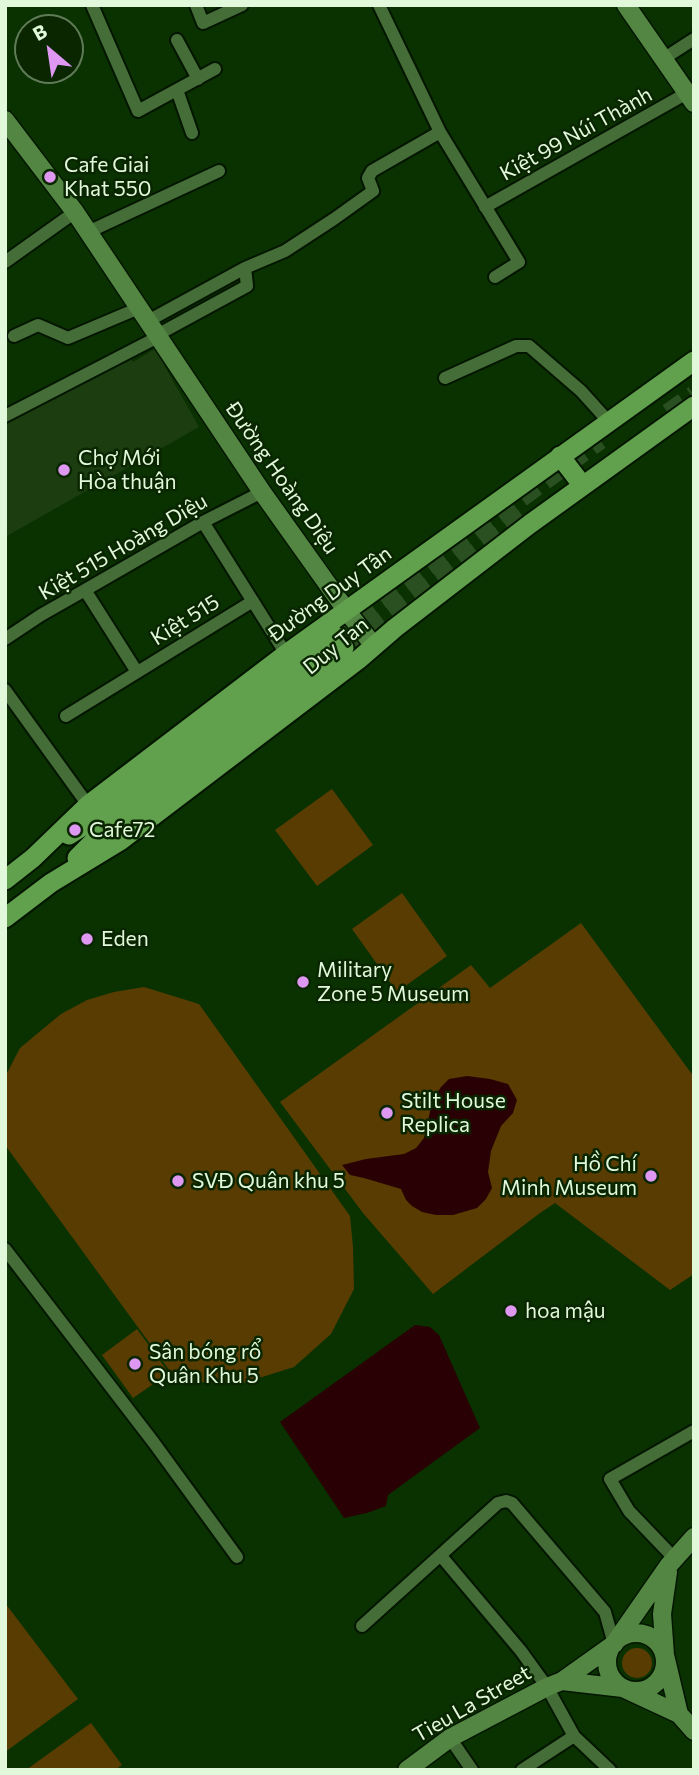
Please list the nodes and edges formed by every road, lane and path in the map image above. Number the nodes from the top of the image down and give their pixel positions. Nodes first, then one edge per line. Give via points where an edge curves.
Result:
1 (92, 5) edge
2 (196, 5) edge
3 (242, 5) edge
4 (379, 5) edge
5 (626, 5) edge
6 (694, 38) edge
7 (177, 40) dead end
8 (663, 60) junction
9 (215, 69) dead end
10 (198, 79) junction
11 (177, 90) junction
12 (690, 98) edge
13 (5, 120) edge
14 (440, 132) junction
15 (192, 133) dead end
16 (219, 171) dead end
17 (485, 207) junction
18 (75, 212) junction
19 (88, 232) junction
20 (5, 262) edge
21 (495, 277) dead end
22 (150, 325) junction
23 (14, 336) dead end
24 (694, 361) edge
25 (445, 377) dead end
26 (694, 406) edge
27 (5, 416) edge
28 (608, 422) junction
29 (560, 456) junction
30 (583, 486) junction
31 (262, 492) junction
32 (203, 522) junction
33 (85, 590) junction
34 (253, 601) junction
35 (345, 610) junction
36 (5, 639) edge
37 (373, 646) junction
38 (286, 654) junction
39 (137, 672) junction
40 (5, 690) edge
41 (65, 716) dead end
42 (88, 805) junction
43 (33, 858) junction
44 (5, 880) edge
45 (51, 883) junction
46 (5, 918) edge
47 (5, 1249) edge
48 (694, 1431) edge
49 (694, 1537) edge
50 (441, 1556) junction
51 (237, 1557) dead end
52 (672, 1562) junction
53 (362, 1626) dead end
54 (614, 1644) junction
55 (665, 1655) junction
56 (554, 1684) junction
57 (623, 1688) junction
58 (679, 1714) junction
59 (694, 1731) edge
60 (574, 1736) junction
61 (450, 1738) junction
62 (407, 1770) edge
63 (472, 1770) edge
64 (522, 1770) edge
65 (610, 1770) edge

1 - 11 street via 138,111
2 - 3 street via 203,23
4 - 14 street, Kiệt 99 Núi Thành
5 - 8 main road
6 - 8 street
7 - 10 street
8 - 12 main road
9 - 10 street
10 - 11 street
11 - 15 street
12 - 17 street, Kiệt 99 Núi Thành
13 - 18 main road, Đường Hoàng Diệu
14 - 17 street, Kiệt 99 Núi Thành
14 - 22 street via 372,171 368,178 373,191 334,219 285,251 244,268 247,286
16 - 19 street
17 - 21 street, Kiệt 99 Núi Thành via 519,262
18 - 19 main road, Đường Hoàng Diệu
18 - 20 street
19 - 22 main road, Đường Hoàng Diệu
22 - 23 street via 68,338 38,325
22 - 27 street
22 - 31 main road, Đường Hoàng Diệu
24 - 28 main road, Đường Duy Tân
25 - 28 street via 516,346 529,346 582,391
26 - 30 main road, Duy Tan
28 - 29 main road, Đường Duy Tân
29 - 30 main road
29 - 35 main road, Đường Duy Tân
30 - 37 main road, Duy Tan
31 - 32 street, Kiệt 515 Hoàng Diệu
31 - 35 main road, Đường Hoàng Diệu
32 - 33 street, Kiệt 515 Hoàng Diệu
32 - 34 street
33 - 36 street, Kiệt 515 Hoàng Diệu
33 - 39 street, Kiệt 515
34 - 38 street
34 - 39 street, Kiệt 515
35 - 37 main road, Đường Hoàng Diệu
35 - 38 main road, Đường Duy Tân
37 - 45 main road, Duy Tan via 120,841
38 - 42 main road, Đường Duy Tân
39 - 41 street, Kiệt 515
40 - 42 street
42 - 43 main road, Đường Duy Tân
43 - 44 main road, Đường Duy Tân
43 - 45 main road via 339,642 106,829
45 - 46 main road, Duy Tan
47 - 51 street
48 - 52 street via 610,1479 629,1511
49 - 52 main road, Tieu La Street
50 - 53 street
50 - 54 street via 498,1503 512,1503 605,1612
50 - 56 street
52 - 54 main road, Tieu La Street
52 - 55 main road via 663,1596
54 - 55 main road via 640,1633 656,1641
54 - 56 main road, Tieu La Street
54 - 57 main road via 608,1668
55 - 57 main road via 658,1682 641,1691
55 - 58 main road
56 - 57 main road, Tieu La Street
56 - 60 street
56 - 61 main road, Tieu La Street
57 - 58 main road
58 - 59 main road
60 - 64 street
60 - 65 street
61 - 62 main road, Tieu La Street
61 - 63 street

